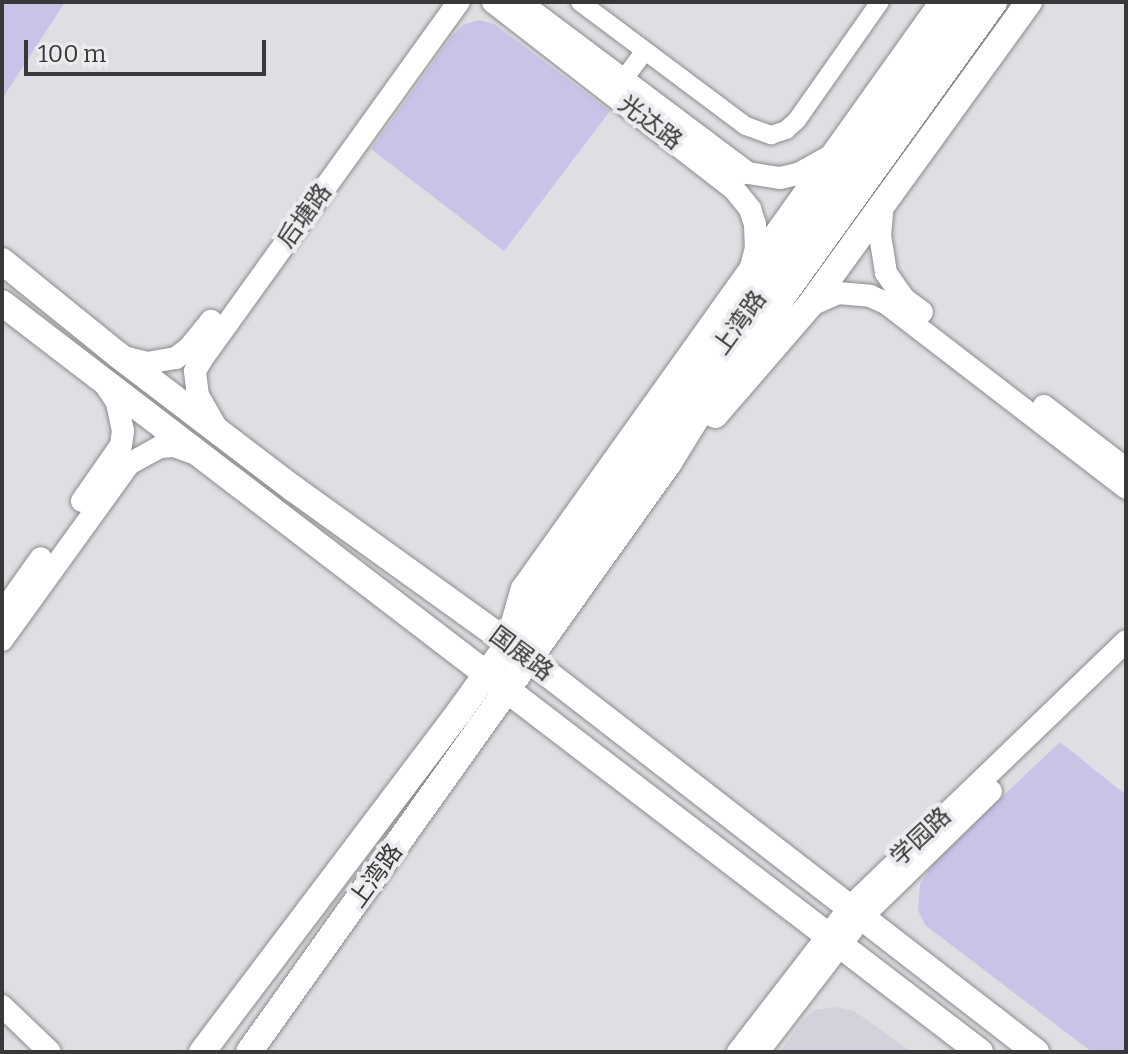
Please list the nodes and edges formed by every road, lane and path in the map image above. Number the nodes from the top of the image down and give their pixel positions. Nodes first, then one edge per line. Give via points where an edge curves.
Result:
1 (440, 2) edge
2 (459, 2) edge
3 (493, 2) edge
4 (520, 2) edge
5 (580, 2) edge
6 (880, 2) edge
7 (943, 2) edge
8 (1029, 2) edge
9 (981, 5) edge
10 (645, 51) junction
11 (623, 80) junction
12 (835, 152) junction
13 (883, 202) junction
14 (2, 261) edge
15 (749, 273) junction
16 (2, 303) edge
17 (809, 306) junction
18 (118, 355) junction
19 (102, 380) junction
20 (223, 435) junction
21 (206, 458) junction
22 (668, 464) junction
23 (1126, 469) edge
24 (1126, 488) edge
25 (2, 613) edge
26 (2, 640) edge
27 (1126, 641) edge
28 (508, 643) junction
29 (530, 660) junction
30 (1126, 663) edge
31 (486, 674) junction
32 (508, 690) junction
33 (856, 912) junction
34 (832, 940) junction
35 (2, 1006) edge
36 (2, 1016) edge
37 (40, 1052) edge
38 (50, 1052) edge
39 (202, 1052) edge
40 (249, 1052) edge
41 (738, 1052) edge
42 (758, 1052) edge
43 (980, 1052) edge
44 (1036, 1052) edge

1 - 18 street, 后塘路 via 189,348 162,362
2 - 20 street, 后塘路 via 195,371 198,396
3 - 15 street, 光达路 via 734,189 755,224
4 - 11 street, 光达路
5 - 10 street
6 - 10 street via 797,120 771,135 746,126
7 - 12 main road, 上湾路
8 - 13 main road, 上湾路
9 - 22 main road, 上湾路
9 - 28 main road, 上湾路
10 - 11 street
11 - 12 street, 光达路 via 748,173 780,178 798,174
12 - 15 main road, 上湾路
13 - 17 main road, 上湾路
13 - 23 street via 879,222 886,273 904,299
14 - 18 main road, 国展路
15 - 28 main road, 上湾路 via 524,589
16 - 19 main road, 国展路
17 - 22 main road, 上湾路
17 - 24 street via 838,293 886,303
18 - 20 main road, 国展路
19 - 21 main road, 国展路
19 - 25 street via 117,402 121,445
20 - 28 main road, 国展路
21 - 26 street via 174,446 148,451 129,464
21 - 31 main road, 国展路
22 - 29 main road, 上湾路
27 - 33 street, 学园路
28 - 29 main road, 国展路
28 - 31 main road, 上湾路
29 - 32 main road, 上湾路
29 - 33 main road, 国展路
30 - 33 street, 学园路
31 - 32 main road, 国展路
31 - 39 main road, 上湾路
32 - 34 main road, 国展路
32 - 40 main road, 上湾路
33 - 34 street, 学园路
33 - 44 main road, 国展路
34 - 41 street, 学园路
34 - 42 street, 学园路
34 - 43 main road, 国展路
35 - 38 street
36 - 37 street

